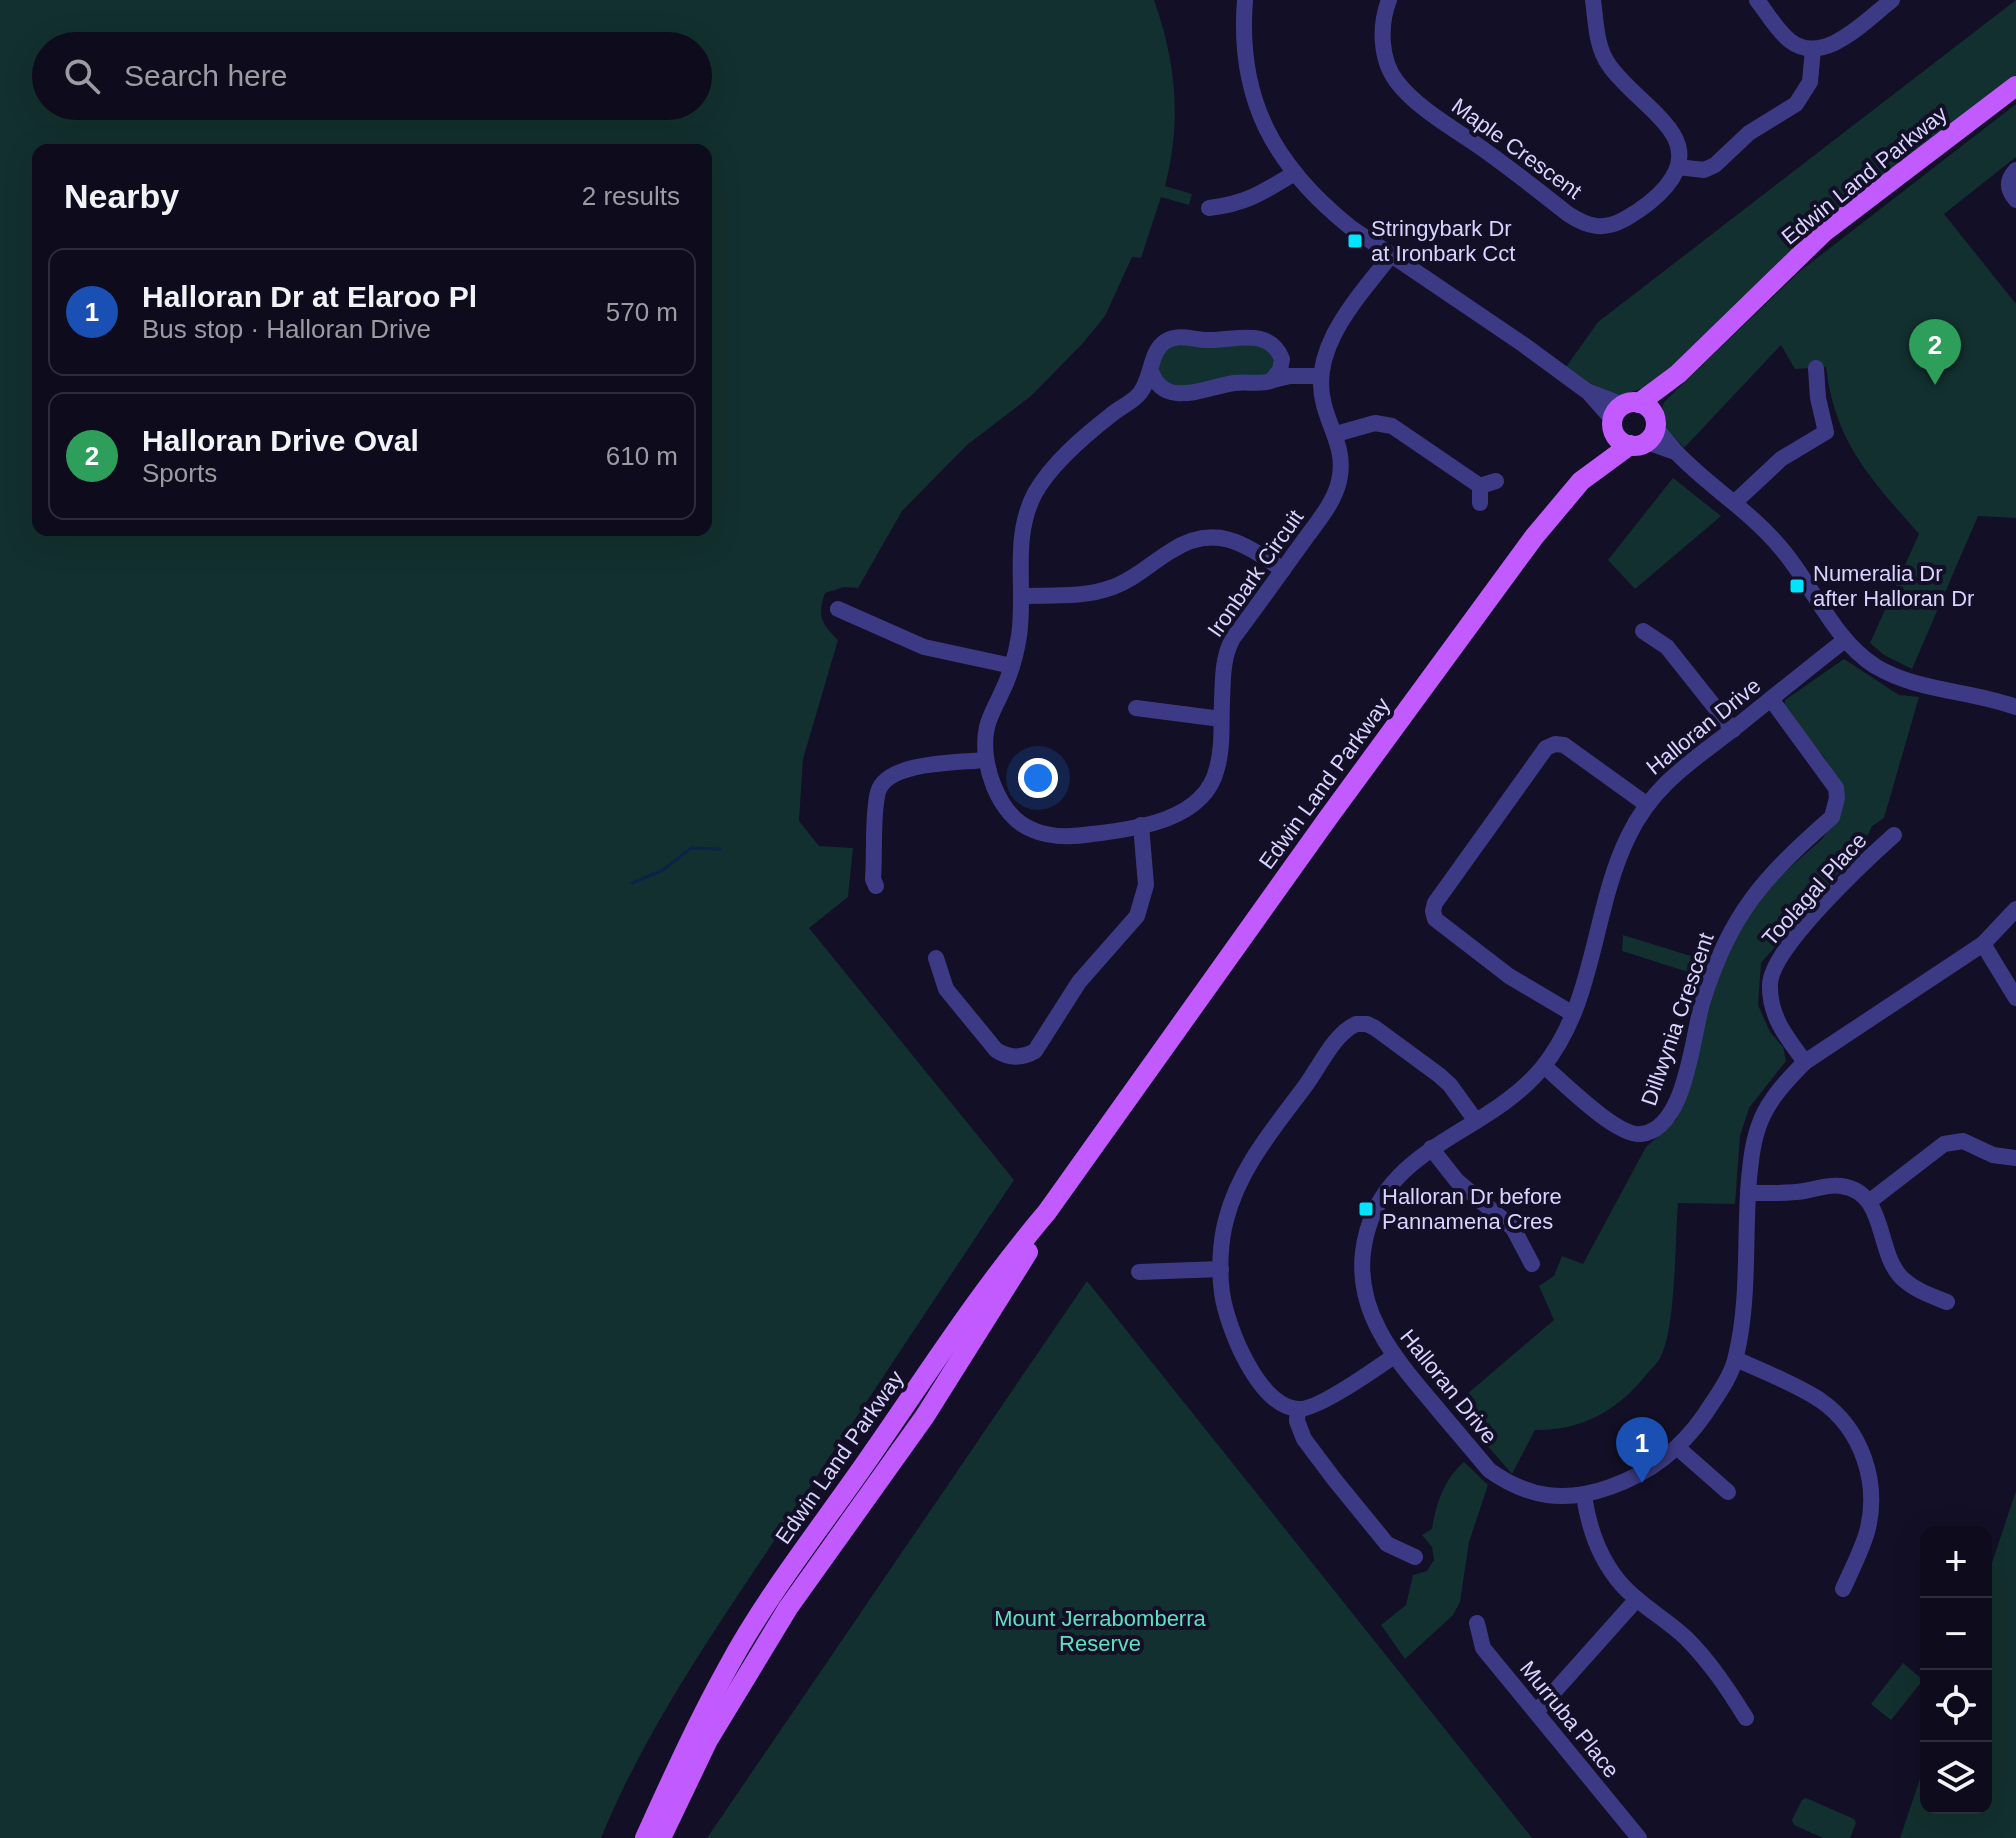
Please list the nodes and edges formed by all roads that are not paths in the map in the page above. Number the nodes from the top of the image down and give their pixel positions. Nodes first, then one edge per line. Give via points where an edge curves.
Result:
1 (1245, 0) edge
2 (1389, 0) edge
3 (1593, 0) edge
4 (1757, 0) edge
5 (1892, 0) edge
6 (1813, 49) junction
7 (2016, 86) edge
8 (1678, 167) junction
9 (2016, 170) edge
10 (1293, 174) junction
11 (2016, 200) edge
12 (1209, 208) dead end
13 (1391, 255) junction
14 (1281, 356) junction
15 (1816, 368) dead end
16 (1151, 371) junction
17 (1321, 376) junction
18 (1273, 380) junction
19 (1171, 392) junction
20 (1129, 403) junction
21 (1634, 423) junction
22 (1336, 434) junction
23 (1485, 490) dead end
24 (1735, 502) junction
25 (1283, 570) junction
26 (1021, 596) junction
27 (838, 609) dead end
28 (1643, 631) dead end
29 (1845, 640) junction
30 (1012, 666) junction
31 (1771, 699) junction
32 (2016, 707) edge
33 (1136, 708) dead end
34 (1221, 719) junction
35 (1733, 730) junction
36 (985, 760) junction
37 (1646, 804) junction
38 (1141, 825) junction
39 (1894, 835) dead end
40 (876, 886) dead end
41 (2016, 909) edge
42 (1983, 944) junction
43 (936, 958) dead end
44 (2016, 998) edge
45 (1573, 1014) junction
46 (1805, 1062) junction
47 (1544, 1066) junction
48 (1476, 1121) junction
49 (1108, 1127) junction
50 (1431, 1148) junction
51 (2016, 1158) edge
52 (1748, 1193) junction
53 (1870, 1201) junction
54 (1532, 1264) dead end
55 (1221, 1269) junction
56 (1139, 1272) dead end
57 (1947, 1302) dead end
58 (1394, 1356) junction
59 (1736, 1359) junction
60 (1298, 1409) junction
61 (1678, 1448) junction
62 (1728, 1492) dead end
63 (1584, 1496) junction
64 (1415, 1557) dead end
65 (1843, 1589) dead end
66 (1637, 1599) junction
67 (1477, 1623) dead end
68 (1536, 1712) junction
69 (1746, 1718) dead end
70 (645, 1838) edge
71 (661, 1838) edge
72 (1639, 1838) edge

1 - 10 street via 1244,50 1253,95
2 - 8 street, Maple Crescent via 1383,43 1397,82 1583,224 1612,226 1633,215 1670,183
3 - 8 street via 1607,63 1674,135
4 - 6 street via 1786,37
5 - 6 street via 1838,41
6 - 8 street via 1810,82 1796,104 1749,133 1715,165 1704,170
7 - 21 main road, Edwin Land Parkway via 1824,232
9 - 11 street via 2008,183
10 - 12 street via 1250,200
10 - 13 street via 1328,209
13 - 17 street, Ironbark Circuit via 1332,337
13 - 21 street
14 - 16 street, Ironbark Circuit via 1255,337 1177,337 1158,348
14 - 17 street, Ironbark Circuit via 1298,370
14 - 18 street
15 - 24 street via 1826,432 1781,459
16 - 19 street
16 - 20 street, Ironbark Circuit
17 - 18 street, Ironbark Circuit
17 - 22 street, Ironbark Circuit via 1323,403
18 - 19 street, Ironbark Circuit via 1197,393
19 - 20 street, Ironbark Circuit
20 - 26 street, Ironbark Circuit via 1070,452 1037,490 1022,537
21 - 24 street
21 - 49 main road, Edwin Land Parkway via 1525,548
22 - 23 street via 1375,423 1392,426
22 - 25 street, Ironbark Circuit via 1341,461 1335,494
24 - 29 street via 1783,550
25 - 26 street via 1247,545 1212,537 1189,540 1136,575 1091,594
25 - 34 street, Ironbark Circuit via 1225,653
26 - 30 street, Ironbark Circuit
27 - 30 street via 924,647
28 - 35 street via 1667,647
29 - 31 street, Halloran Drive
29 - 32 street via 1879,668 1927,687
30 - 36 street, Ironbark Circuit via 987,725
31 - 35 street, Halloran Drive
31 - 47 street, Dillwynia Crescent via 1836,788 1836,808 1754,894 1735,923 1716,961 1679,1096 1667,1120 1644,1134 1622,1131
33 - 34 street
34 - 38 street, Ironbark Circuit via 1217,771 1205,796 1191,808
35 - 37 street, Halloran Drive
36 - 38 street, Ironbark Circuit via 1015,819 1029,829 1067,836
36 - 40 street via 900,770 884,781 877,794
37 - 45 street, Halloran Drive via 1611,877
37 - 45 street via 1564,745 1546,748 1435,903 1435,919 1442,925 1509,976
38 - 43 street via 1146,885 1137,916 1071,992 1035,1051 1012,1057 993,1047 946,989
39 - 46 street, Toolagal Place via 1861,864 1776,963 1769,982 1772,1012
41 - 42 street, Halloran Drive
42 - 44 street
42 - 46 street, Halloran Drive
45 - 47 street, Halloran Drive
46 - 52 street, Halloran Drive via 1761,1120 1752,1145
47 - 48 street, Halloran Drive via 1503,1105
48 - 50 street, Halloran Drive
48 - 55 street via 1439,1075 1375,1028 1352,1026 1236,1187
49 - 70 main road, Edwin Land Parkway via 958,1327 807,1544 727,1668
49 - 71 main road, Edwin Land Parkway via 925,1416 788,1608 708,1740
50 - 54 street via 1457,1181 1513,1228
50 - 58 street, Halloran Drive via 1393,1180 1366,1237 1364,1295
51 - 53 street via 1993,1155 1963,1141 1944,1144
52 - 53 street via 1842,1186
52 - 59 street, Halloran Drive
53 - 57 street via 1887,1256 1902,1278
55 - 56 street
55 - 60 street via 1227,1317 1242,1353 1272,1395
58 - 60 street via 1349,1386
58 - 63 street, Halloran Drive via 1496,1475 1541,1494
59 - 61 street, Halloran Drive
59 - 65 street via 1824,1403 1860,1448 1870,1479 1870,1514
60 - 64 street via 1304,1439 1334,1479 1387,1544
61 - 62 street
61 - 63 street, Halloran Drive via 1642,1472
63 - 66 street via 1601,1555
66 - 68 street
66 - 69 street via 1705,1658
67 - 68 street, Murruba Place via 1483,1648
68 - 72 street, Murruba Place

